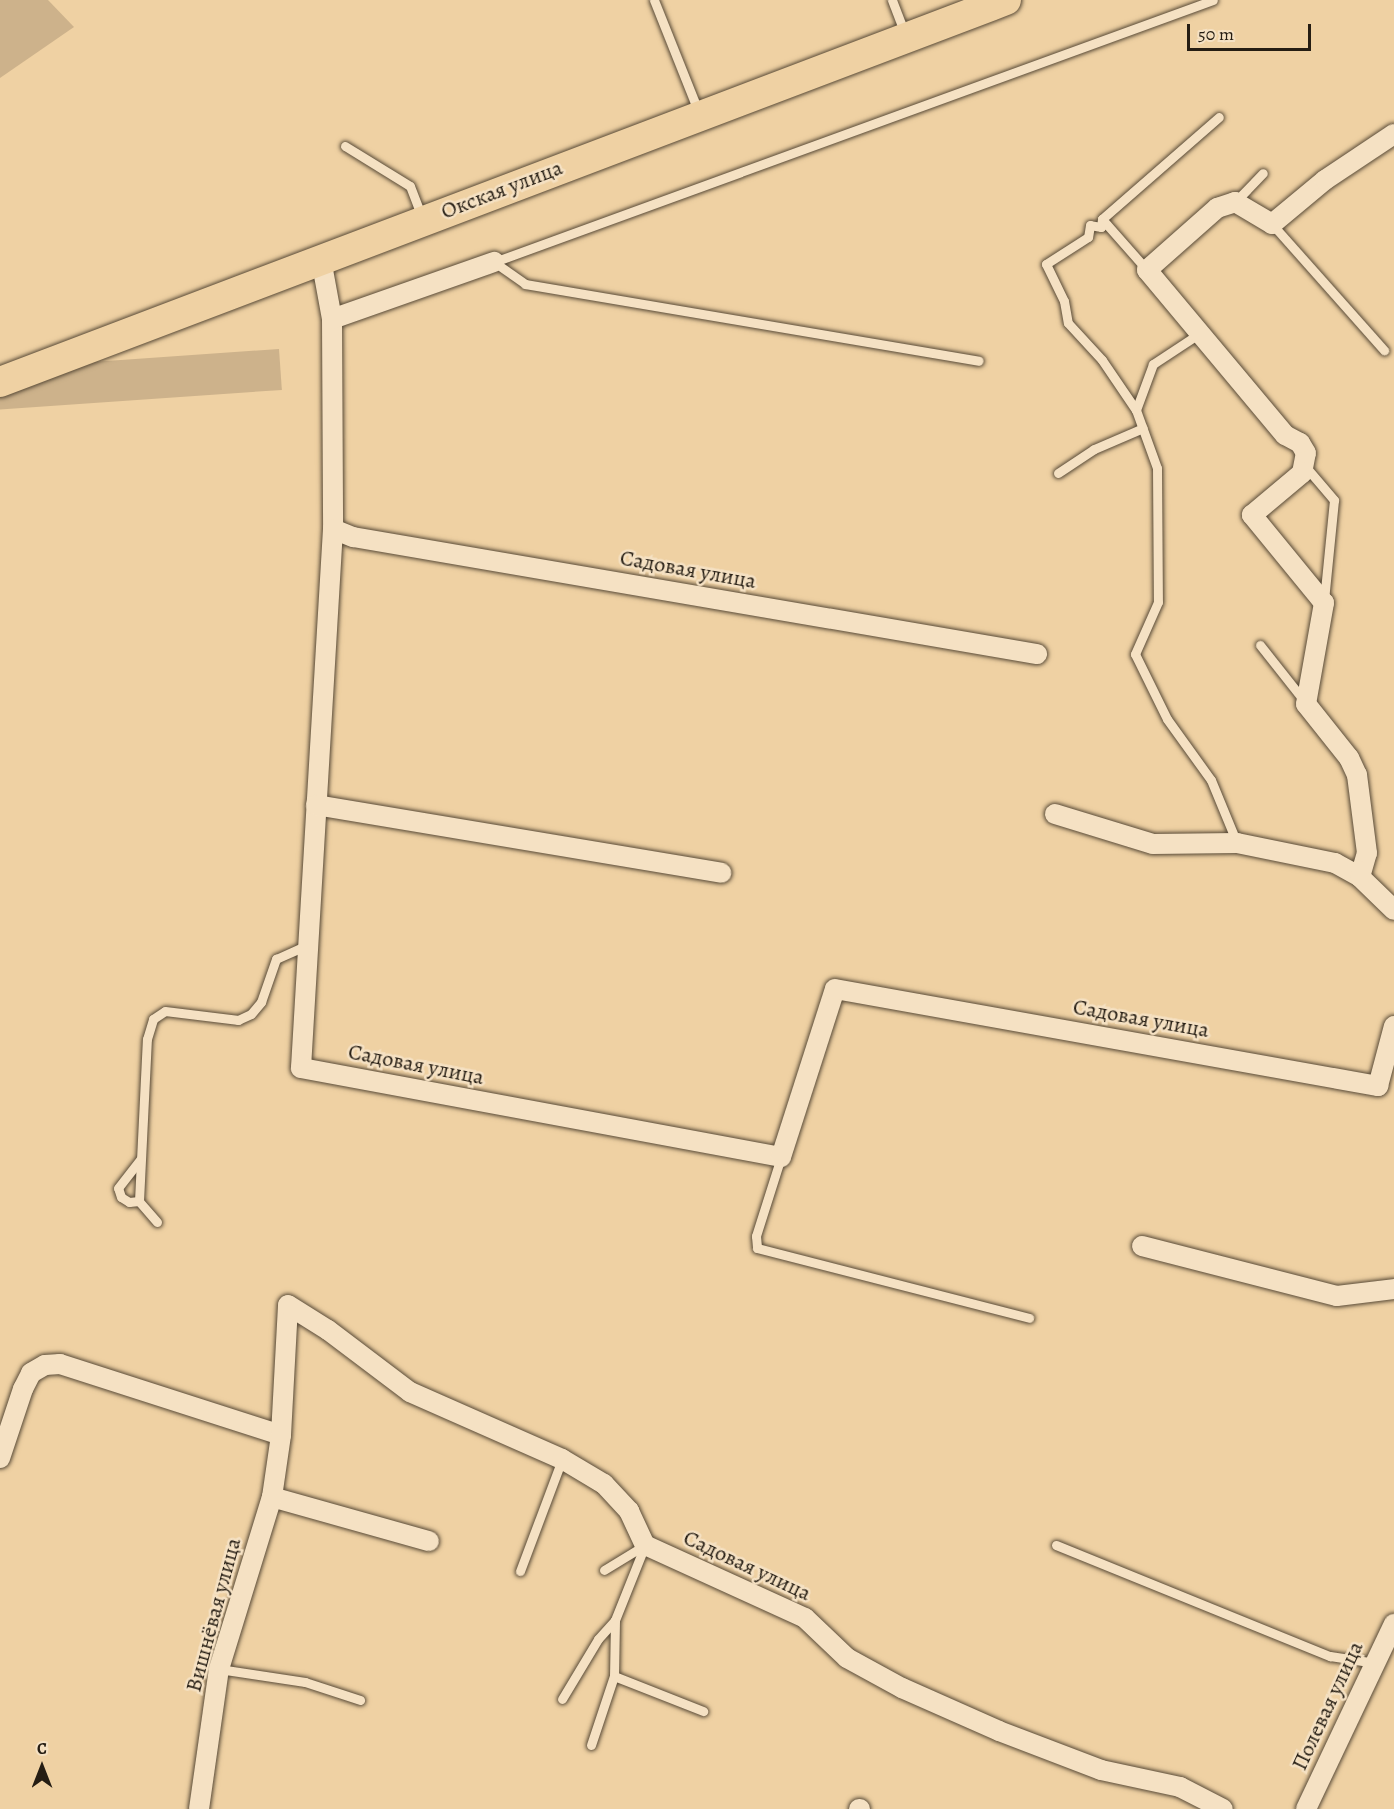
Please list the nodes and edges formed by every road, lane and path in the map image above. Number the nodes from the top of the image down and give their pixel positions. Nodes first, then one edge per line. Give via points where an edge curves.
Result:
1 (654, 0) edge
2 (892, 0) edge
3 (1006, 0) edge
4 (1214, 0) edge
5 (906, 36) junction
6 (700, 115) junction
7 (1219, 117) dead end
8 (1394, 134) edge
9 (345, 146) dead end
10 (1263, 173) dead end
11 (1235, 202) junction
12 (423, 219) junction
13 (1102, 219) junction
14 (1272, 224) junction
15 (321, 259) junction
16 (494, 262) junction
17 (1147, 270) junction
18 (333, 319) junction
19 (1200, 333) junction
20 (1384, 350) dead end
21 (979, 361) dead end
22 (0, 382) edge
23 (1136, 410) junction
24 (1143, 428) junction
25 (1305, 466) junction
26 (1058, 473) dead end
27 (333, 529) junction
28 (1324, 603) junction
29 (1260, 645) dead end
30 (1037, 654) dead end
31 (1306, 704) junction
32 (316, 805) junction
33 (1055, 814) dead end
34 (1237, 843) junction
35 (721, 873) dead end
36 (1360, 878) junction
37 (1394, 910) edge
38 (307, 945) junction
39 (1394, 1026) edge
40 (781, 1157) junction
41 (141, 1159) junction
42 (139, 1201) junction
43 (157, 1222) dead end
44 (1142, 1246) dead end
45 (1394, 1289) edge
46 (1029, 1318) dead end
47 (281, 1435) junction
48 (0, 1458) edge
49 (562, 1459) junction
50 (272, 1497) junction
51 (429, 1541) dead end
52 (645, 1545) junction
53 (1056, 1545) dead end
54 (604, 1570) dead end
55 (520, 1571) dead end
56 (615, 1620) junction
57 (1394, 1624) edge
58 (1375, 1663) junction
59 (219, 1669) junction
60 (614, 1676) junction
61 (562, 1699) dead end
62 (360, 1701) dead end
63 (703, 1711) dead end
64 (591, 1745) dead end
65 (199, 1809) edge
66 (1223, 1809) edge
67 (1306, 1809) edge

1 - 6 lane
2 - 5 lane
3 - 5 main road, Окская улица
4 - 16 lane
5 - 6 main road, Окская улица
6 - 12 main road, Окская улица
7 - 13 lane
8 - 14 street via 1325,180
9 - 12 lane via 410,186
10 - 11 lane
11 - 14 street
11 - 17 street via 1217,208
12 - 15 main road, Окская улица
13 - 17 lane
13 - 23 lane via 1101,227 1090,225 1088,237 1046,264 1064,301 1068,323 1102,360
14 - 20 lane
15 - 18 street, Садовая улица
15 - 22 main road, Окская улица
16 - 18 street
16 - 21 lane via 525,284
17 - 19 street
18 - 27 street, Садовая улица
19 - 23 lane via 1153,364
19 - 25 street via 1285,435 1300,443 1306,453
23 - 24 lane
24 - 26 lane via 1094,449
24 - 34 lane via 1157,468 1158,602 1135,654 1167,719 1211,780
25 - 28 lane via 1334,500
25 - 28 street via 1302,473 1252,515
27 - 30 street, Садовая улица via 365,539
27 - 32 street, Садовая улица
28 - 31 street
29 - 31 lane
31 - 36 street via 1349,758 1357,775 1367,853
32 - 35 street
32 - 38 street, Садовая улица
33 - 34 street via 1153,844
34 - 36 street via 1335,863
36 - 37 street
38 - 40 street, Садовая улица via 301,1068
38 - 41 lane via 276,959 261,1002 251,1014 238,1020 165,1011 153,1019 147,1039
39 - 40 street, Садовая улица via 1378,1086 835,988
40 - 46 lane via 756,1236 757,1248
41 - 42 lane
41 - 42 lane via 118,1188 121,1197 129,1202
42 - 43 lane
44 - 45 street via 1336,1296
47 - 48 street via 60,1364 45,1365 31,1373 23,1389
47 - 49 street, Вишнёвая улица via 288,1305 328,1329 410,1392
47 - 50 street, Вишнёвая улица
49 - 52 street via 604,1484 628,1511
49 - 55 lane
50 - 51 street
50 - 59 street, Вишнёвая улица
52 - 54 lane
52 - 56 lane
52 - 66 street, Садовая улица via 805,1618 847,1658 902,1688 1101,1770 1180,1787
53 - 58 lane via 1330,1656
56 - 60 lane
56 - 61 lane via 598,1639
57 - 58 street, Полевая улица
58 - 67 street, Полевая улица
59 - 62 lane via 305,1682
59 - 65 street, Вишнёвая улица
60 - 63 lane
60 - 64 lane

